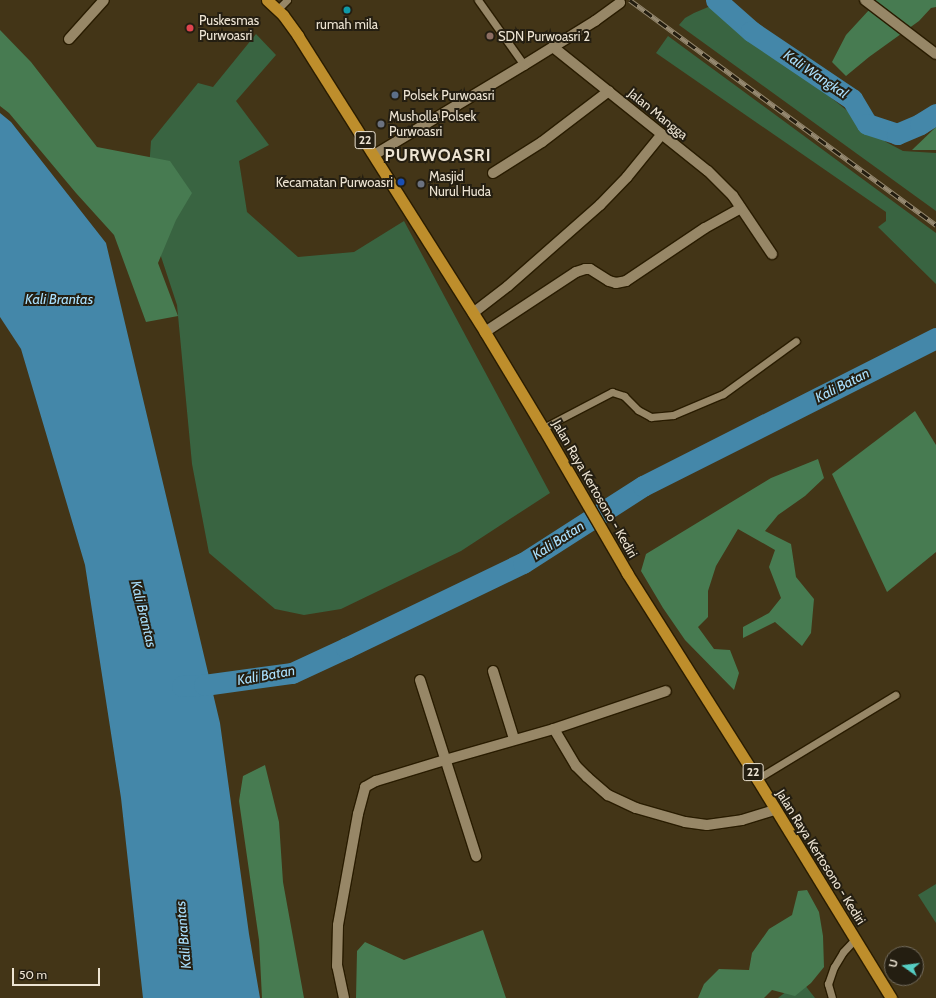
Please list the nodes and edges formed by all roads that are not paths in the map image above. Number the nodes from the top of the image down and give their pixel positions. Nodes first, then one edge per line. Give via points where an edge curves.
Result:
1 (104, 0) edge
2 (267, 0) edge
3 (287, 0) edge
4 (478, 0) edge
5 (865, 0) edge
6 (620, 3) dead end
7 (277, 10) junction
8 (69, 39) dead end
9 (553, 47) junction
10 (936, 54) edge
11 (524, 65) junction
12 (609, 91) junction
13 (662, 134) junction
14 (374, 155) junction
15 (493, 173) dead end
16 (742, 208) junction
17 (772, 254) dead end
18 (473, 313) junction
19 (485, 332) junction
20 (796, 340) dead end
21 (543, 428) junction
22 (493, 671) dead end
23 (420, 680) dead end
24 (666, 691) dead end
25 (895, 695) dead end
26 (554, 730) junction
27 (514, 739) junction
28 (445, 760) junction
29 (758, 779) junction
30 (774, 810) junction
31 (476, 856) dead end
32 (855, 939) junction
33 (344, 998) edge
34 (832, 998) edge
35 (891, 998) edge

1 - 8 street
2 - 7 highway, Jalan Raya Kertosono - Kediri / 22
3 - 7 lane
4 - 11 lane
5 - 10 street
6 - 9 street
7 - 14 highway, Jalan Raya Kertosono - Kediri / 22 via 298,36
9 - 11 street
9 - 12 street, Jalan Mangga
11 - 14 street
12 - 13 street, Jalan Mangga
12 - 15 street via 542,142
13 - 16 street, Jalan Mangga via 708,171
13 - 18 street via 600,205 508,286
14 - 18 highway, Jalan Raya Kertosono - Kediri / 22
16 - 17 street, Jalan Mangga
16 - 19 street via 705,228 626,281 609,281 593,270 576,272
18 - 19 highway, Jalan Raya Kertosono - Kediri / 22
19 - 21 highway, Jalan Raya Kertosono - Kediri / 22
20 - 21 lane via 723,394 673,415 651,417 638,410 624,396 612,392
21 - 29 highway, Jalan Raya Kertosono - Kediri / 22 via 612,548
22 - 27 street
23 - 28 street
24 - 26 street
25 - 29 lane
26 - 27 street
26 - 30 street via 576,766 587,777 608,795 636,808 685,822 707,825 742,820
27 - 28 street
28 - 31 street
28 - 33 street via 376,781 365,787 338,925 337,966
29 - 30 highway, Jalan Raya Kertosono - Kediri / 22
30 - 32 highway, Jalan Raya Kertosono - Kediri / 22
32 - 34 lane via 842,952 834,967 828,984
32 - 35 highway, Jalan Raya Kertosono - Kediri / 22

